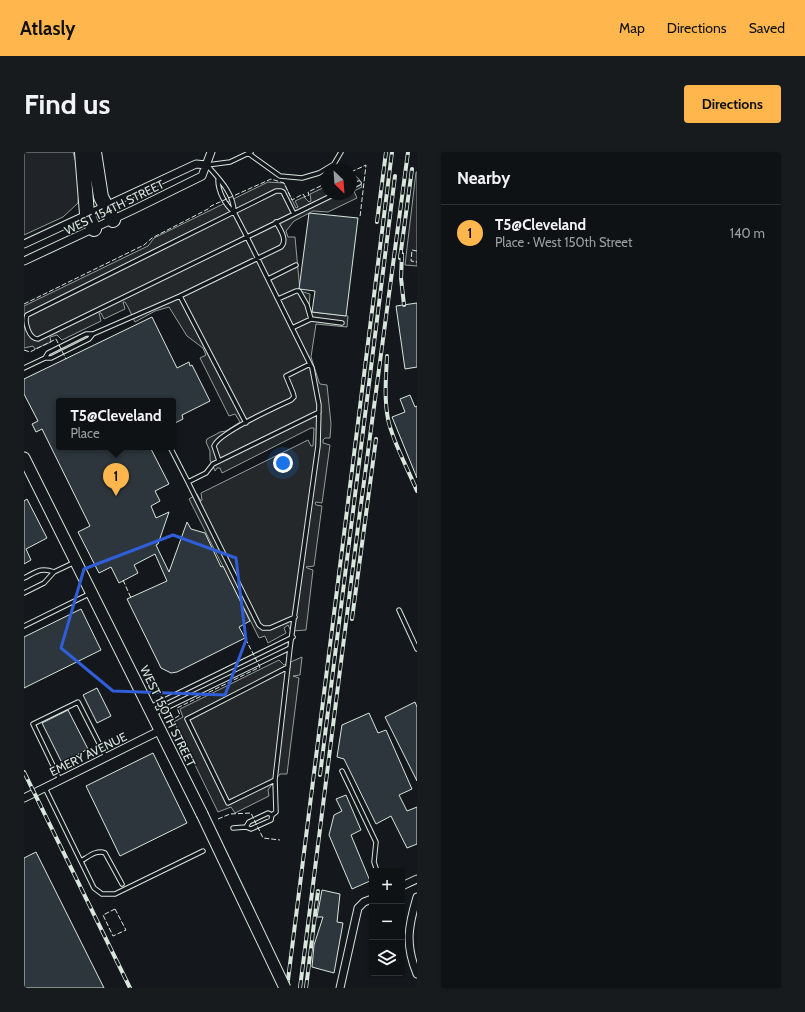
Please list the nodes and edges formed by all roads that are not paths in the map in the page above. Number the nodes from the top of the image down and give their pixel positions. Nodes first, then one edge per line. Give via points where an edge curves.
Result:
1 (82, 152) edge
2 (94, 152) edge
3 (211, 152) edge
4 (341, 152) edge
5 (250, 153) edge
6 (207, 165) junction
7 (218, 180) junction
8 (323, 200) edge
9 (106, 206) junction
10 (234, 212) junction
11 (87, 214) junction
12 (294, 214) junction
13 (113, 220) junction
14 (276, 222) junction
15 (94, 229) junction
16 (247, 237) junction
17 (24, 244) edge
18 (258, 259) junction
19 (24, 261) edge
20 (296, 265) dead end
21 (268, 279) junction
22 (180, 296) junction
23 (278, 299) junction
24 (311, 319) junction
25 (342, 323) dead end
26 (292, 328) junction
27 (93, 334) junction
28 (45, 358) junction
29 (310, 364) junction
30 (24, 368) edge
31 (319, 412) junction
32 (246, 423) junction
33 (172, 450) edge
34 (24, 458) edge
35 (219, 461) junction
36 (188, 482) junction
37 (76, 562) junction
38 (54, 572) junction
39 (24, 578) edge
40 (92, 592) junction
41 (24, 593) edge
42 (399, 610) dead end
43 (295, 617) junction
44 (24, 626) edge
45 (292, 637) junction
46 (290, 648) junction
47 (417, 649) edge
48 (243, 661) junction
49 (288, 667) junction
50 (247, 669) junction
51 (151, 711) junction
52 (161, 730) junction
53 (106, 757) junction
54 (342, 771) dead end
55 (60, 780) junction
56 (275, 780) junction
57 (44, 788) junction
58 (25, 796) edge
59 (272, 815) junction
60 (246, 827) junction
61 (234, 828) dead end
62 (203, 851) dead end
63 (81, 861) junction
64 (376, 868) edge
65 (417, 879) edge
66 (122, 884) dead end
67 (405, 885) edge
68 (417, 897) edge
69 (369, 900) edge
70 (417, 974) edge
71 (285, 988) edge
72 (340, 988) edge

1 - 11 highway
2 - 9 highway via 99,187
3 - 6 street, WEST 154TH STREET
4 - 5 lane via 334,164 319,173 302,178 280,176
5 - 6 lane via 230,162
6 - 7 lane
6 - 9 street, WEST 154TH STREET via 196,164
6 - 13 street, WEST 154TH STREET via 202,176
7 - 10 lane via 218,186 228,207
7 - 10 lane via 224,184 234,205
8 - 12 lane
9 - 11 street, WEST 154TH STREET
9 - 13 highway
10 - 12 lane via 279,190 283,192
10 - 16 lane
10 - 16 lane via 27,315 24,322 31,336 38,339
11 - 15 highway
11 - 17 street, WEST 154TH STREET
12 - 14 lane
13 - 15 street, WEST 154TH STREET
14 - 16 lane
14 - 18 lane via 284,244
15 - 19 street, WEST 154TH STREET
16 - 18 lane
18 - 21 lane
18 - 22 lane
20 - 21 lane
21 - 23 lane
22 - 27 lane
22 - 32 lane
23 - 24 lane via 299,291
23 - 26 lane
24 - 25 lane
24 - 26 lane
26 - 29 lane
27 - 28 lane via 89,339 51,358
27 - 28 lane via 86,334 48,352
28 - 30 lane
29 - 31 lane
29 - 32 lane via 286,376 294,397 291,400
31 - 35 lane
31 - 43 lane via 318,450
32 - 35 lane via 217,440 214,449
33 - 36 lane
34 - 37 main road, WEST 150TH STREET
35 - 36 lane via 206,473
36 - 43 lane via 259,625 270,628
37 - 38 lane
37 - 40 main road, WEST 150TH STREET
38 - 39 lane via 41,570
38 - 41 lane via 44,583
40 - 44 lane
40 - 51 main road, WEST 150TH STREET
42 - 47 lane
43 - 45 lane
45 - 46 lane
45 - 48 lane
46 - 49 lane
46 - 50 lane
48 - 50 lane
48 - 51 lane
49 - 56 lane
49 - 56 lane via 187,719 228,803
50 - 51 lane
51 - 52 main road, WEST 150TH STREET
52 - 53 street, EMERY AVENUE
52 - 71 main road, WEST 150TH STREET, bridge
53 - 55 street, EMERY AVENUE
53 - 55 lane via 78,702 32,724
54 - 64 lane via 376,842
55 - 57 street, EMERY AVENUE
56 - 59 lane via 276,812
57 - 58 street, EMERY AVENUE
57 - 63 lane
59 - 60 lane via 268,813 249,822
59 - 60 lane via 271,820 251,829
60 - 61 lane
62 - 63 lane via 115,894 102,894 94,888
63 - 66 lane via 98,852 105,853
65 - 67 street
68 - 70 street via 409,936 411,960
69 - 72 street via 358,908

